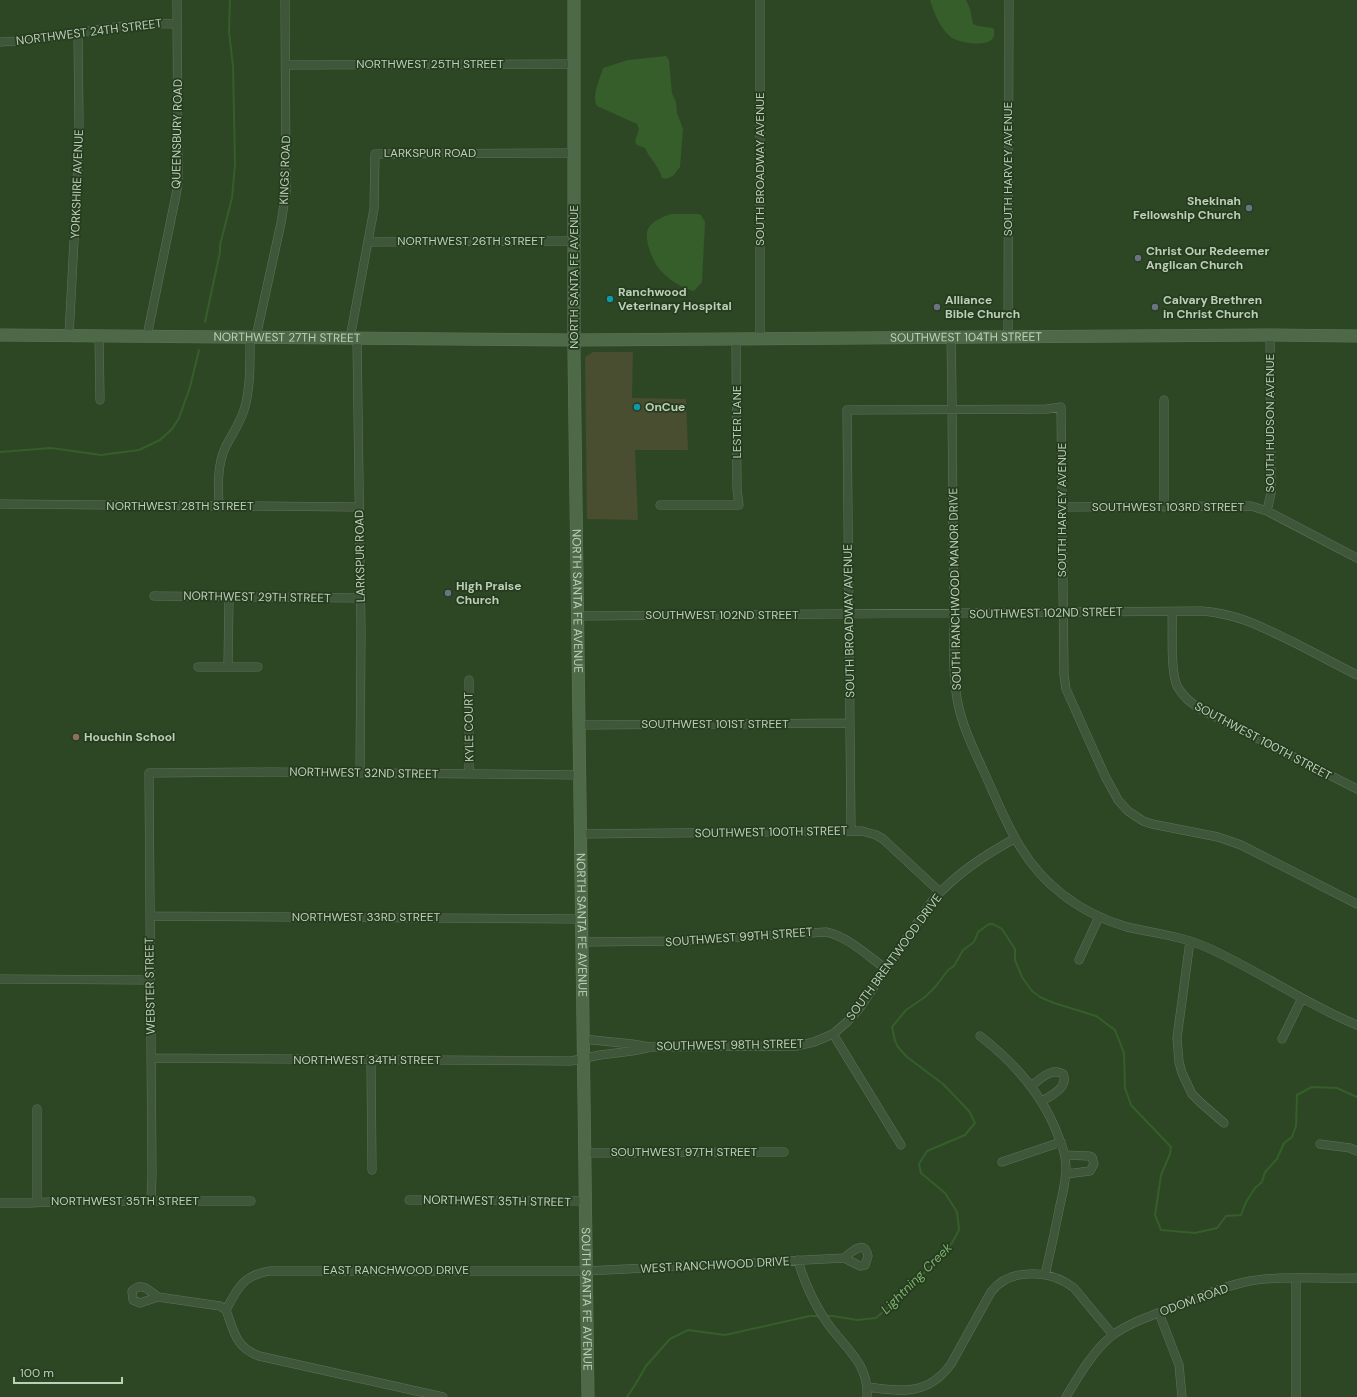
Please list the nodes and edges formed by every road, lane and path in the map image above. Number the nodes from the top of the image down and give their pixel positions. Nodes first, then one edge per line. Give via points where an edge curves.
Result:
1 (177, 0) edge
2 (285, 0) edge
3 (574, 0) edge
4 (760, 0) edge
5 (1009, 0) edge
6 (177, 24) junction
7 (78, 33) junction
8 (0, 42) edge
9 (574, 64) junction
10 (286, 65) junction
11 (575, 153) junction
12 (574, 241) junction
13 (368, 242) junction
14 (0, 335) edge
15 (1270, 335) junction
16 (69, 336) junction
17 (100, 336) junction
18 (147, 336) junction
19 (1357, 336) edge
20 (253, 337) junction
21 (951, 337) junction
22 (1008, 337) junction
23 (354, 338) junction
24 (736, 339) junction
25 (760, 339) junction
26 (574, 340) junction
27 (100, 400) dead end
28 (1164, 400) dead end
29 (952, 409) junction
30 (0, 504) edge
31 (660, 505) dead end
32 (219, 506) junction
33 (1164, 506) junction
34 (359, 507) junction
35 (1063, 507) junction
36 (1267, 511) junction
37 (1357, 558) edge
38 (154, 596) dead end
39 (229, 597) junction
40 (360, 598) junction
41 (1172, 612) junction
42 (1063, 613) junction
43 (849, 614) junction
44 (955, 614) junction
45 (578, 616) junction
46 (228, 666) junction
47 (198, 667) dead end
48 (258, 667) dead end
49 (1357, 675) edge
50 (469, 680) dead end
51 (850, 723) junction
52 (579, 725) junction
53 (149, 773) joint
54 (360, 773) junction
55 (469, 774) junction
56 (580, 775) junction
57 (1357, 790) edge
58 (851, 831) junction
59 (580, 834) junction
60 (1014, 839) junction
61 (940, 892) junction
62 (1357, 904) edge
63 (150, 916) junction
64 (1098, 917) junction
65 (581, 919) junction
66 (1190, 941) junction
67 (581, 942) junction
68 (1079, 960) dead end
69 (886, 969) junction
70 (0, 979) edge
71 (150, 980) junction
72 (1302, 998) junction
73 (1357, 1025) edge
74 (833, 1034) junction
75 (980, 1036) dead end
76 (583, 1039) junction
77 (1282, 1039) dead end
78 (650, 1047) junction
79 (151, 1058) junction
80 (583, 1058) junction
81 (371, 1060) junction
82 (1031, 1086) junction
83 (1042, 1101) junction
84 (37, 1109) dead end
85 (1224, 1123) dead end
86 (1061, 1142) junction
87 (1320, 1144) dead end
88 (901, 1145) dead end
89 (1357, 1151) edge
90 (784, 1152) dead end
91 (584, 1153) junction
92 (1065, 1155) junction
93 (1002, 1162) dead end
94 (372, 1170) dead end
95 (1066, 1174) junction
96 (151, 1200) junction
97 (409, 1200) dead end
98 (250, 1201) dead end
99 (39, 1202) junction
100 (585, 1202) junction
101 (0, 1203) edge
102 (844, 1258) dead end
103 (798, 1260) junction
104 (586, 1271) junction
105 (1045, 1275) junction
106 (1357, 1278) edge
107 (1296, 1279) junction
108 (158, 1297) dead end
109 (226, 1310) junction
110 (1159, 1313) junction
111 (1113, 1335) junction
112 (868, 1387) junction
113 (443, 1397) edge
114 (588, 1397) edge
115 (867, 1397) edge
116 (1066, 1397) edge
117 (1182, 1397) edge
118 (1296, 1397) edge

1 - 6 street, QUEENSBURY ROAD
2 - 10 street, KINGS ROAD
3 - 9 main road, NORTH SANTA FE AVENUE
4 - 25 street, SOUTH BROADWAY AVENUE
5 - 22 street, SOUTH HARVEY AVENUE
6 - 7 street, NORTHWEST 24TH STREET via 133,25
6 - 18 street, QUEENSBURY ROAD via 177,189
7 - 8 street, NORTHWEST 24TH STREET
7 - 16 street, YORKSHIRE AVENUE via 78,164
9 - 10 street, NORTHWEST 25TH STREET
9 - 11 main road, NORTH SANTA FE AVENUE
10 - 20 street, KINGS ROAD via 285,203 268,287
11 - 12 main road, NORTH SANTA FE AVENUE
11 - 13 street, LARKSPUR ROAD via 375,154 374,209
12 - 13 street, NORTHWEST 26TH STREET
12 - 26 main road, NORTH SANTA FE AVENUE
13 - 23 street, LARKSPUR ROAD via 356,298
14 - 16 main road, NORTHWEST 27TH STREET
15 - 19 main road, SOUTHWEST 104TH STREET
15 - 22 main road, SOUTHWEST 104TH STREET
15 - 36 street, SOUTH HUDSON AVENUE via 1271,494
16 - 17 main road, NORTHWEST 27TH STREET
17 - 18 main road, NORTHWEST 27TH STREET
17 - 27 street
18 - 20 main road, NORTHWEST 27TH STREET
20 - 23 main road, NORTHWEST 27TH STREET
20 - 32 street, KINGS ROAD via 246,403 242,418 222,455
21 - 22 main road, SOUTHWEST 104TH STREET
21 - 25 main road, SOUTHWEST 104TH STREET
21 - 29 street, SOUTH RANCHWOOD MANOR DRIVE
23 - 26 main road, NORTHWEST 27TH STREET
23 - 34 street, LARKSPUR ROAD
24 - 25 main road, SOUTHWEST 104TH STREET
24 - 26 main road, SOUTHWEST 104TH STREET
24 - 31 street, LESTER LANE via 739,505
26 - 45 main road, NORTH SANTA FE AVENUE
28 - 33 street
29 - 35 street, SOUTH HARVEY AVENUE via 1061,407
29 - 43 street, SOUTH BROADWAY AVENUE via 847,410
29 - 44 street, SOUTH RANCHWOOD MANOR DRIVE
30 - 32 street, NORTHWEST 28TH STREET
32 - 34 street, NORTHWEST 28TH STREET
33 - 35 street, SOUTHWEST 103RD STREET
33 - 36 street, SOUTHWEST 103RD STREET via 1245,506
34 - 40 street, LARKSPUR ROAD
35 - 42 street, SOUTH HARVEY AVENUE
36 - 37 street, SOUTHWEST 103RD STREET
38 - 39 street, NORTHWEST 29TH STREET
39 - 40 street, NORTHWEST 29TH STREET
39 - 46 street
40 - 54 street, LARKSPUR ROAD
41 - 42 street, SOUTHWEST 102ND STREET
41 - 49 street, SOUTHWEST 102ND STREET via 1216,612 1247,620
41 - 57 street, SOUTHWEST 100TH STREET via 1175,680 1180,691 1190,702
42 - 44 street, SOUTHWEST 102ND STREET
42 - 62 street via 1066,689 1105,776 1123,807 1152,824 1218,837 1241,845
43 - 44 street, SOUTHWEST 102ND STREET
43 - 45 street, SOUTHWEST 102ND STREET
43 - 51 street, SOUTH BROADWAY AVENUE
44 - 60 street, SOUTH RANCHWOOD MANOR DRIVE via 956,681 961,717
45 - 52 main road, NORTH SANTA FE AVENUE
46 - 47 street
46 - 48 street
50 - 55 street, KYLE COURT
51 - 52 street, SOUTHWEST 101ST STREET
51 - 58 street, SOUTH BROADWAY AVENUE
52 - 56 main road, NORTH SANTA FE AVENUE
53 - 54 street, NORTHWEST 32ND STREET
53 - 63 street, WEBSTER STREET
54 - 55 street, NORTHWEST 32ND STREET
55 - 56 street, NORTHWEST 32ND STREET
56 - 59 main road, NORTH SANTA FE AVENUE
58 - 59 street, SOUTHWEST 100TH STREET
58 - 61 street, SOUTHWEST 100TH STREET via 870,833 883,839
59 - 65 main road, NORTH SANTA FE AVENUE
60 - 61 street, SOUTH BRENTWOOD DRIVE via 971,865
60 - 64 street, SOUTH RANCHWOOD MANOR DRIVE via 1050,884 1072,902
61 - 69 street, SOUTH BRENTWOOD DRIVE
63 - 65 street, NORTHWEST 33RD STREET
63 - 71 street, WEBSTER STREET
64 - 66 street, SOUTH RANCHWOOD MANOR DRIVE
64 - 68 street
65 - 67 main road, NORTH SANTA FE AVENUE
66 - 72 street, SOUTH RANCHWOOD MANOR DRIVE via 1228,957
66 - 85 street via 1177,1038 1178,1062 1192,1094
67 - 69 street, SOUTHWEST 99TH STREET via 678,941 826,932 849,943
67 - 76 main road, NORTH SANTA FE AVENUE
69 - 74 street, SOUTH BRENTWOOD DRIVE via 853,1016
70 - 71 street
71 - 79 street, WEBSTER STREET
72 - 73 street, SOUTH RANCHWOOD MANOR DRIVE
72 - 77 street
74 - 78 street, SOUTHWEST 98TH STREET via 796,1046
74 - 88 street
75 - 82 street via 1003,1055
76 - 78 street, SOUTHWEST 98TH STREET
76 - 80 main road, NORTH SANTA FE AVENUE
78 - 80 street, SOUTHWEST 98TH STREET
79 - 81 street, NORTHWEST 34TH STREET
79 - 96 street, WEBSTER STREET
80 - 81 street, NORTHWEST 34TH STREET via 571,1061
80 - 91 main road, NORTH SANTA FE AVENUE
81 - 94 street
82 - 83 street
82 - 83 street via 1050,1073 1063,1074 1063,1086
83 - 86 street
84 - 99 street
86 - 92 street
86 - 93 street
87 - 89 street
90 - 91 street, SOUTHWEST 97TH STREET
91 - 100 main road, NORTH SANTA FE AVENUE
92 - 95 street
92 - 95 street via 1089,1156 1092,1157 1094,1164 1090,1171
95 - 105 street
96 - 98 street, NORTHWEST 35TH STREET
96 - 99 street, NORTHWEST 35TH STREET
97 - 100 street, NORTHWEST 35TH STREET
99 - 101 street, NORTHWEST 35TH STREET
100 - 104 main road, SOUTH SANTA FE AVENUE
102 - 103 street, WEST RANCHWOOD DRIVE
103 - 104 street, WEST RANCHWOOD DRIVE
103 - 112 street via 819,1309 833,1331 856,1358
104 - 109 street, EAST RANCHWOOD DRIVE via 270,1271 254,1274 246,1279 236,1290
104 - 114 main road, SOUTH SANTA FE AVENUE
105 - 111 street via 1061,1279 1074,1288
105 - 112 street via 1013,1277 996,1286 944,1375 933,1383 905,1390
106 - 107 street, ODOM ROAD
107 - 110 street, ODOM ROAD via 1239,1284
107 - 118 street
108 - 109 street via 220,1306
109 - 113 street via 237,1340 253,1353
110 - 111 street, ODOM ROAD
110 - 117 street via 1179,1365
111 - 116 street, ODOM ROAD via 1092,1357
112 - 115 street

